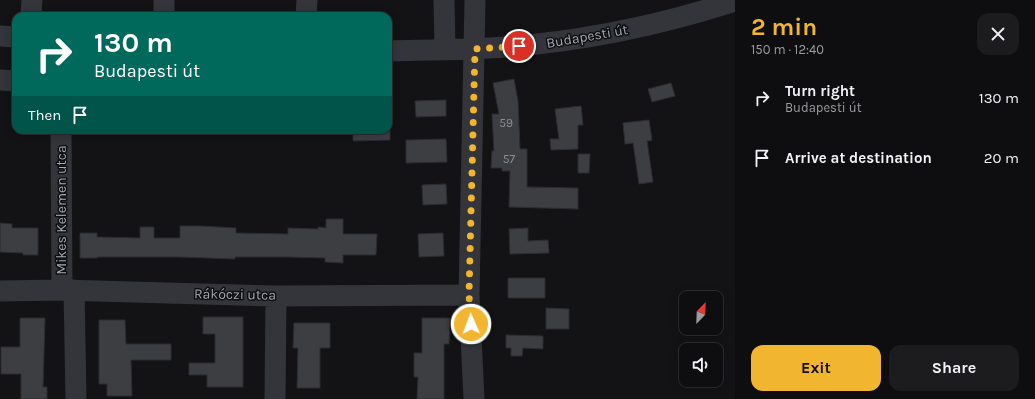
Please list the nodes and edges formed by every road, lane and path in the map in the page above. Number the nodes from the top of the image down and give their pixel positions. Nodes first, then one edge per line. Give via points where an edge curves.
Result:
1 (32, 0) edge
2 (164, 0) edge
3 (307, 0) edge
4 (444, 0) edge
5 (475, 0) edge
6 (735, 1) edge
7 (31, 12) edge
8 (164, 12) edge
9 (306, 12) edge
10 (0, 36) edge
11 (12, 37) edge
12 (445, 49) junction
13 (475, 49) junction
14 (392, 51) edge
15 (0, 80) edge
16 (12, 81) edge
17 (61, 134) edge
18 (68, 290) junction
19 (0, 291) edge
20 (469, 295) junction
21 (276, 296) junction
22 (76, 399) edge
23 (275, 399) edge
24 (474, 399) edge

1 - 7 street
2 - 8 street
3 - 9 street
4 - 12 street
5 - 13 street
6 - 13 street, Budapesti út via 659,22 596,35
10 - 11 street
12 - 13 street, Budapesti út
12 - 14 street, Budapesti út
13 - 20 street
15 - 16 street
17 - 18 street, Mikes Kelemen utca
18 - 19 street, Rákóczi utca
18 - 21 street, Rákóczi utca
18 - 22 street, Mikes Kelemen utca
20 - 21 street, Rákóczi utca
20 - 24 street
21 - 23 street

